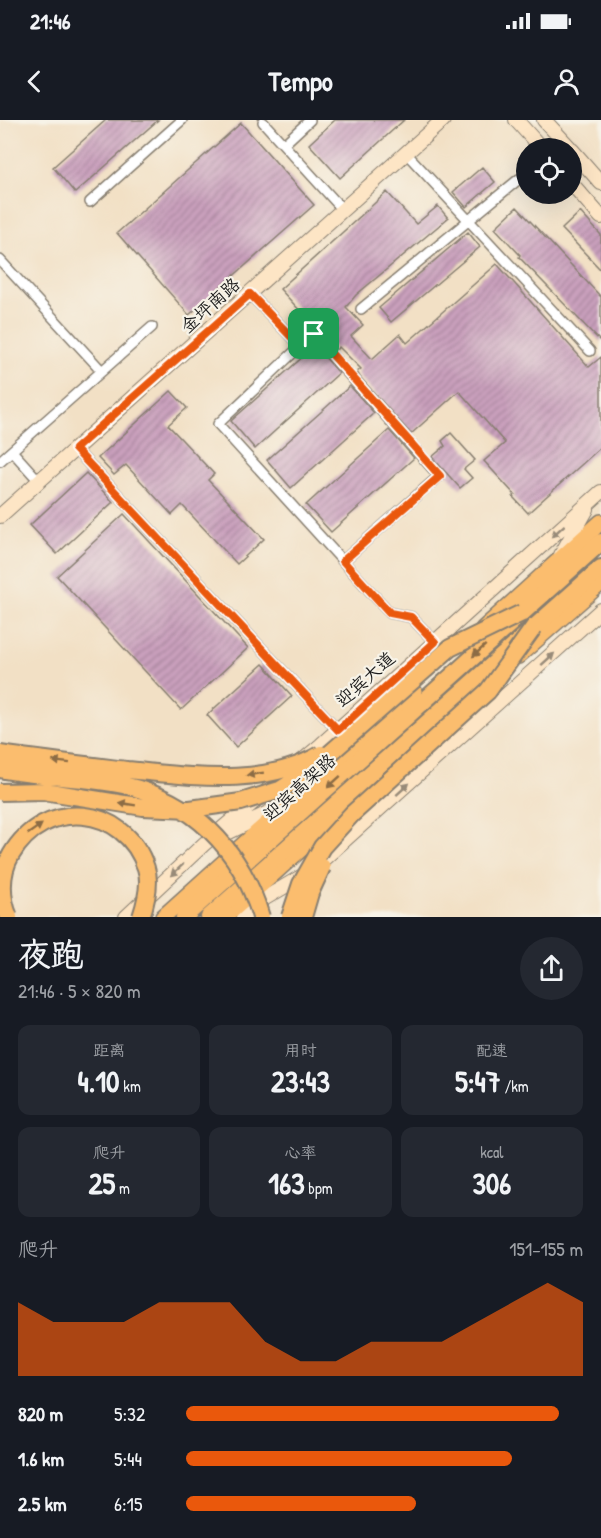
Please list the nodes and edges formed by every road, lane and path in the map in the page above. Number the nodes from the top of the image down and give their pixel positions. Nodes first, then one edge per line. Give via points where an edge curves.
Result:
1 (182, 120) edge
2 (310, 120) edge
3 (443, 120) edge
4 (516, 120) edge
5 (544, 120) edge
6 (263, 122) dead end
7 (532, 138) edge
8 (561, 138) edge
9 (284, 144) junction
10 (406, 153) junction
11 (582, 161) edge
12 (516, 181) edge
13 (601, 183) edge
14 (582, 195) edge
15 (90, 202) dead end
16 (343, 210) junction
17 (601, 218) edge
18 (469, 220) junction
19 (0, 260) edge
20 (250, 294) junction
21 (361, 309) dead end
22 (152, 327) dead end
23 (300, 346) junction
24 (590, 351) dead end
25 (102, 371) junction
26 (75, 449) junction
27 (12, 451) junction
28 (0, 461) edge
29 (39, 481) junction
30 (597, 495) edge
31 (0, 516) edge
32 (601, 522) edge
33 (601, 542) edge
34 (343, 561) junction
35 (557, 563) junction
36 (601, 568) edge
37 (601, 583) edge
38 (601, 610) edge
39 (522, 613) junction
40 (534, 627) junction
41 (435, 642) junction
42 (343, 734) junction
43 (0, 754) edge
44 (0, 769) edge
45 (0, 792) edge
46 (286, 804) junction
47 (352, 814) junction
48 (204, 844) junction
49 (0, 894) edge
50 (9, 917) edge
51 (20, 917) edge
52 (126, 917) edge
53 (141, 917) edge
54 (163, 917) edge
55 (184, 917) edge
56 (209, 917) edge
57 (225, 917) edge
58 (243, 917) edge
59 (261, 917) edge
60 (290, 917) edge
61 (303, 917) edge

1 - 15 street
2 - 9 street
3 - 10 street, 金坪南路
4 - 7 street
5 - 8 street
6 - 9 street
9 - 16 street
10 - 16 street, 金坪南路
10 - 18 street
11 - 13 street
12 - 18 street
14 - 17 street
16 - 20 street, 金坪南路
18 - 21 street
18 - 24 street
19 - 25 street
20 - 23 street
20 - 26 street, 金坪南路
22 - 25 street
23 - 34 street via 218,424
23 - 34 street via 314,334 440,476
25 - 27 street
26 - 29 street, 金坪南路
26 - 42 street
27 - 28 street
27 - 29 street
29 - 31 street, 金坪南路
30 - 35 street
30 -> 41 street, 迎宾大道
32 - 35 main road
33 - 39 highway, 迎宾高架路
34 - 41 street via 390,613 411,617
35 - 46 main road
36 - 40 highway, 迎宾高架路
37 - 57 main road
58 -> 38 street via 262,900 309,872
39 - 42 highway, bridge via 450,648
39 -> 55 highway, 迎宾高架路, bridge
40 - 47 highway, bridge via 488,691
40 - 56 highway, 迎宾高架路, bridge
41 - 42 street, 迎宾大道
42 -> 43 highway, bridge via 312,759 270,772 225,777
42 -> 45 highway, bridge via 311,770 280,790 241,802 190,809 143,807 43,791
42 - 48 street, 迎宾大道
44 - 59 highway, bridge via 123,785 162,798 206,826 227,848 244,872
46 - 48 street
46 - 54 main road
47 - 60 highway, bridge via 322,847
47 - 61 highway, bridge via 310,892
48 -> 52 street, 迎宾大道
49 - 51 street
50 -> 53 highway, bridge via 2,889 6,863 18,842 54,818 75,815 98,818 136,847 146,869 148,889

